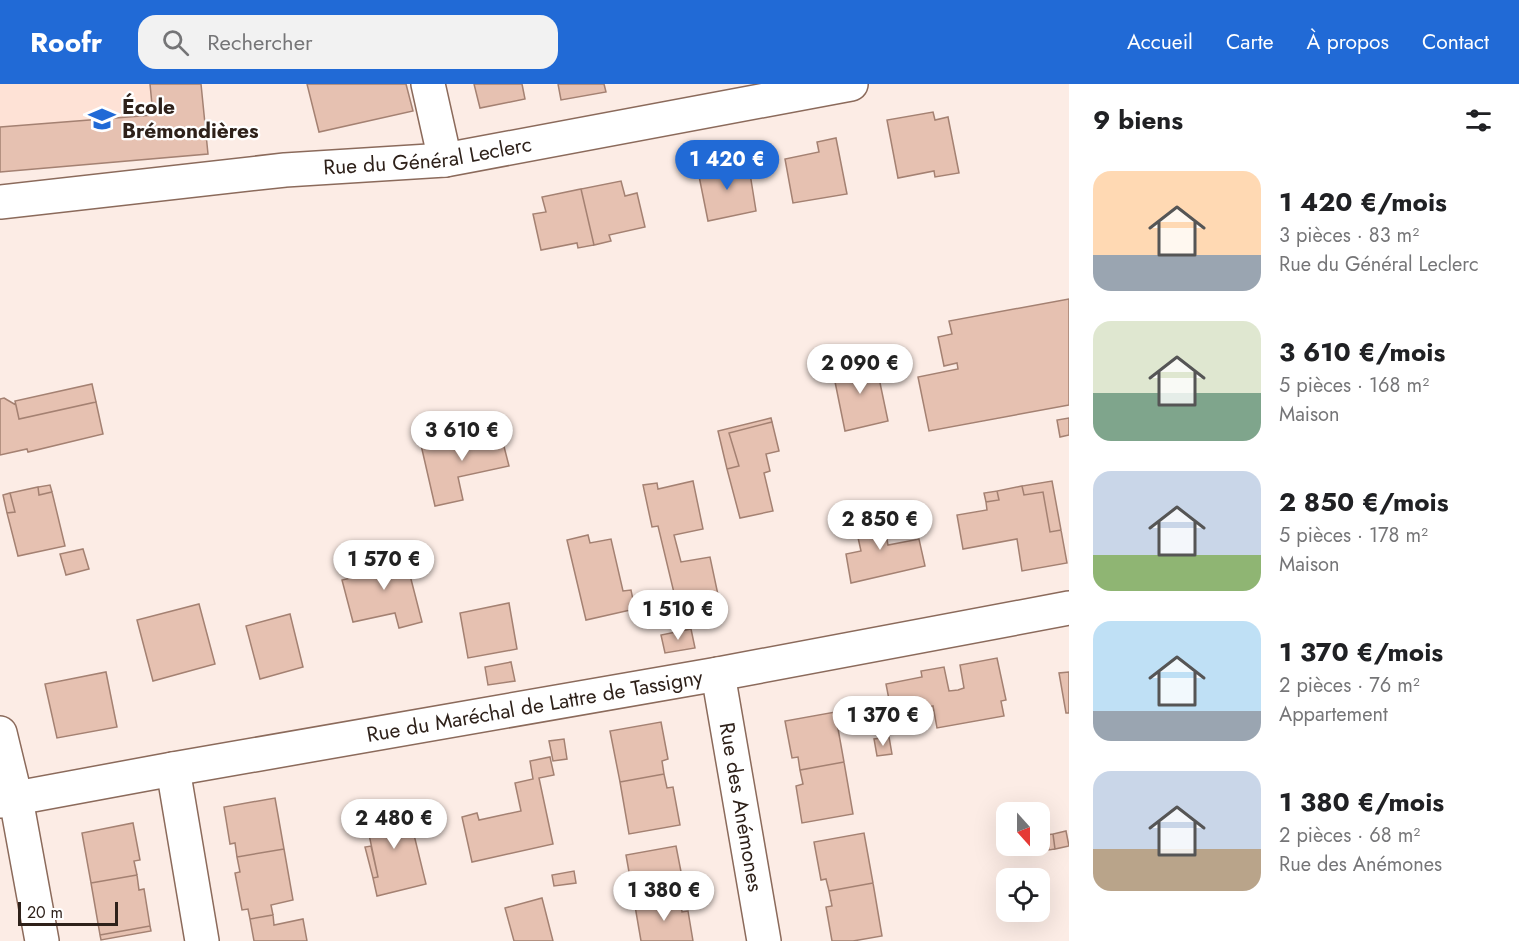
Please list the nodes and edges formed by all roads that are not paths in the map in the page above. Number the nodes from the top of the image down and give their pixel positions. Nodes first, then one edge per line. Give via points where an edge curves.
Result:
1 (428, 84) edge
2 (851, 84) edge
3 (445, 160) junction
4 (0, 202) edge
5 (1069, 608) edge
6 (718, 674) junction
7 (0, 733) edge
8 (173, 768) junction
9 (8, 800) edge
10 (42, 941) edge
11 (202, 941) edge
12 (764, 941) edge

1 - 3 street
2 - 3 street, Rue du Général Leclerc
3 - 4 street, Rue du Général Leclerc via 285,170
5 - 6 street, Rue du Maréchal de Lattre de Tassigny
6 - 8 street, Rue du Maréchal de Lattre de Tassigny
6 - 12 street, Rue des Anémones
7 - 9 street
8 - 9 street, Rue du Maréchal de Lattre de Tassigny
8 - 11 street
9 - 10 street

